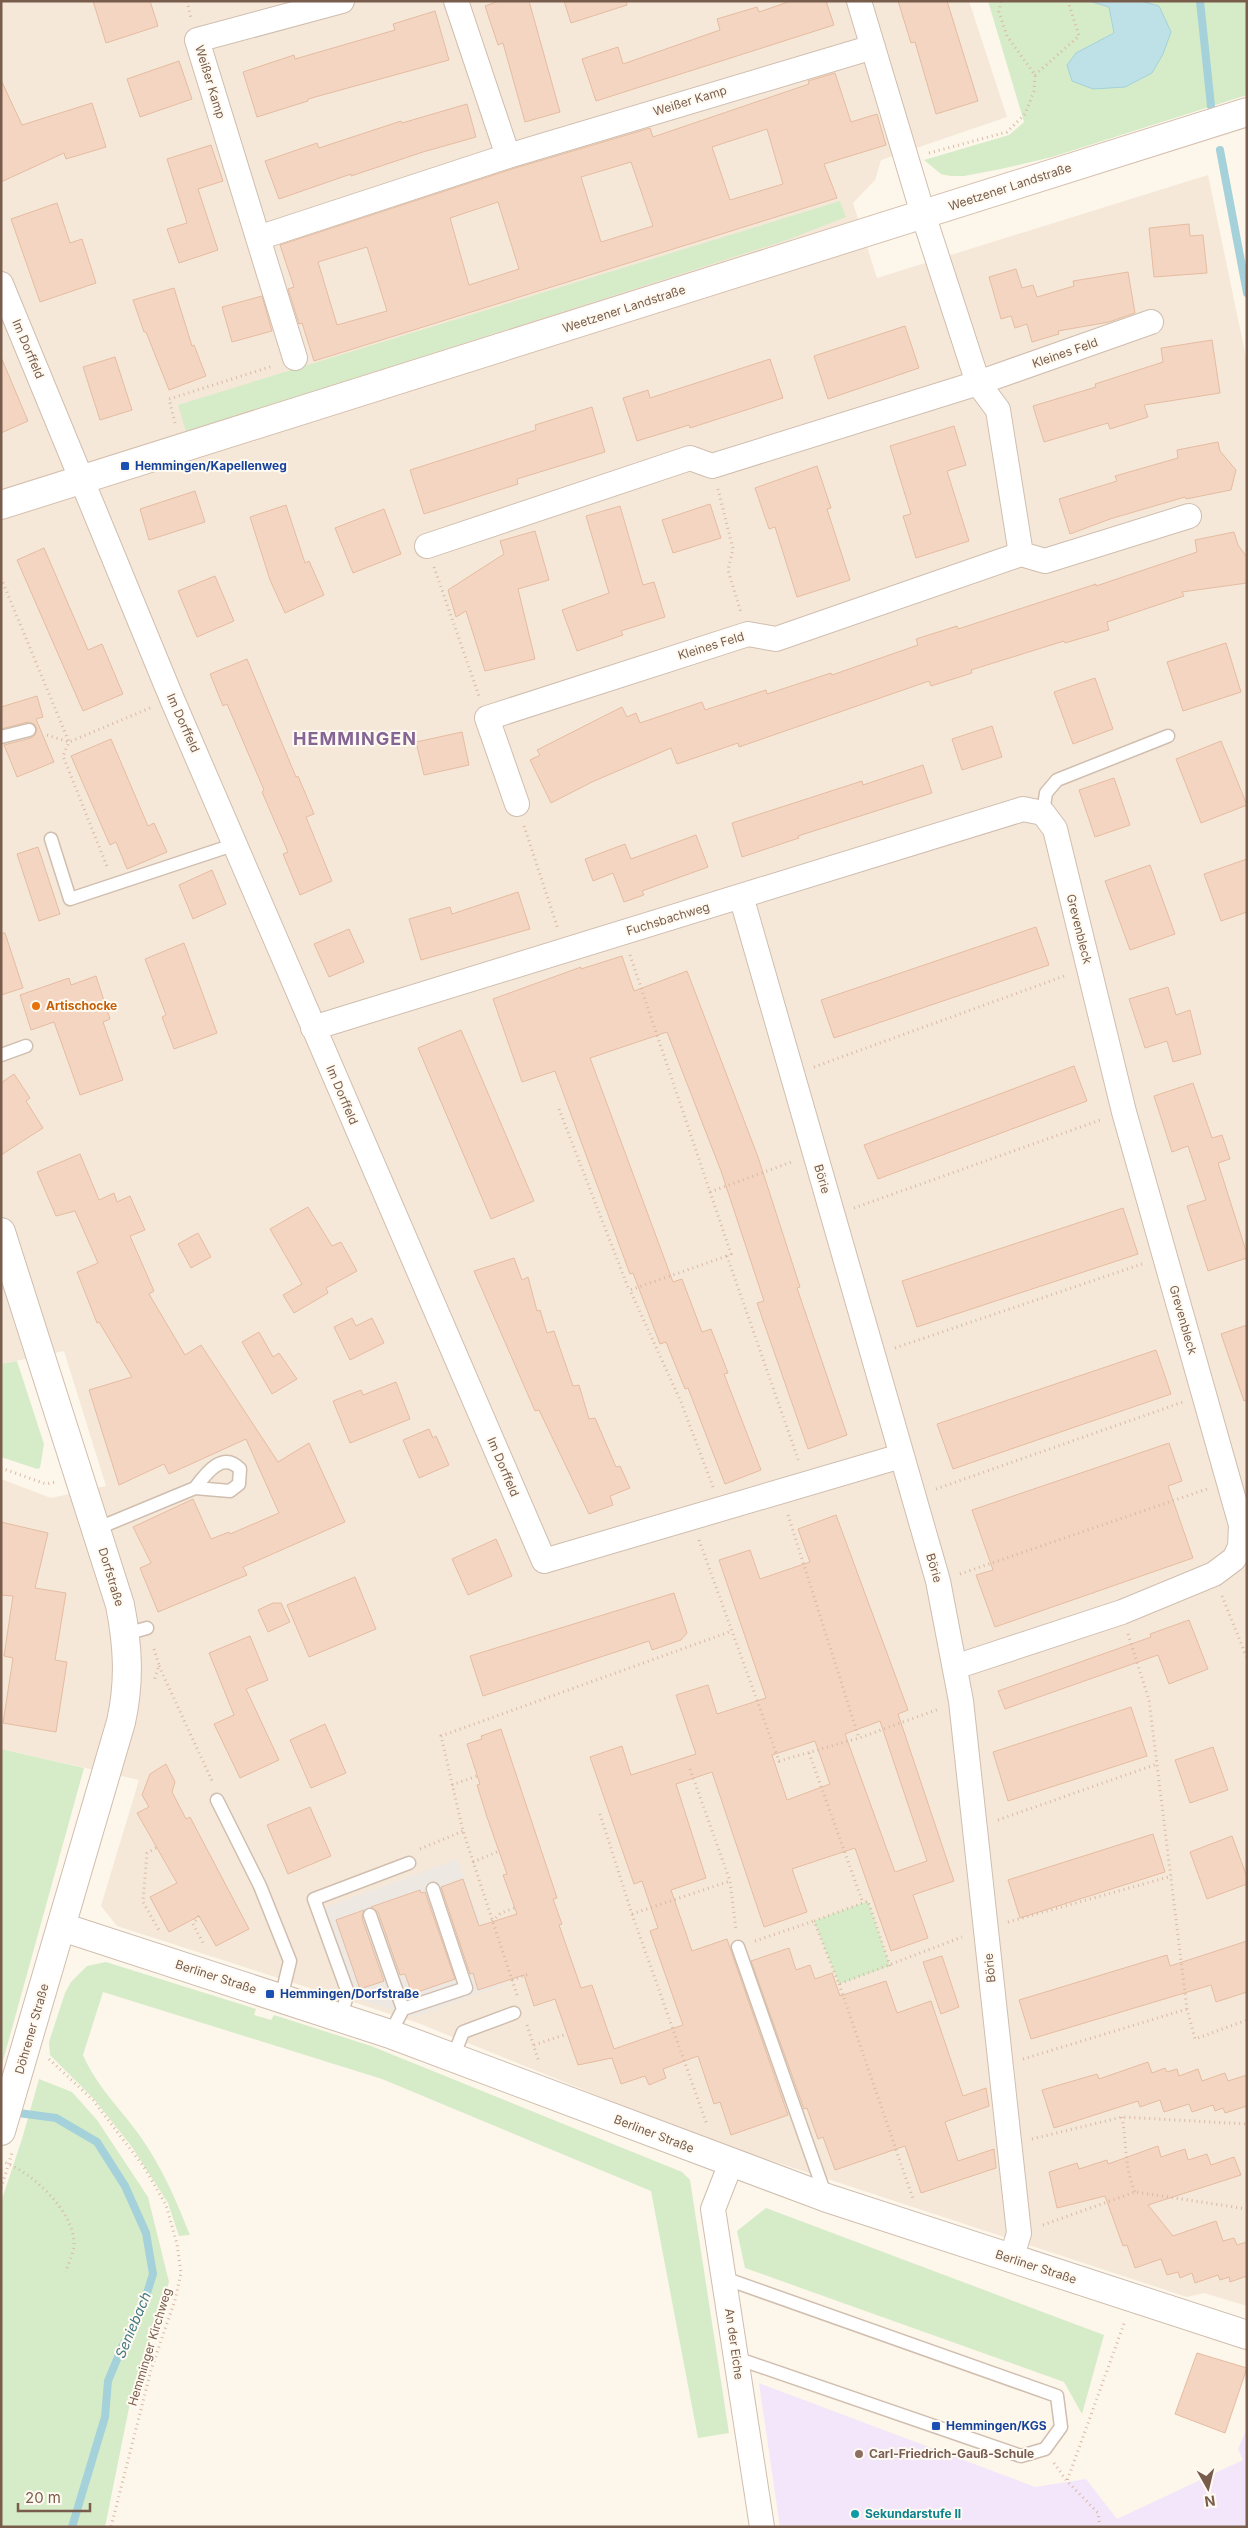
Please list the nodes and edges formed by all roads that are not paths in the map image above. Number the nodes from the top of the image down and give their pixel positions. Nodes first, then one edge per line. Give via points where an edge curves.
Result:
1 (342, 1) edge
2 (456, 1) edge
3 (859, 1) edge
4 (873, 47) junction
5 (1247, 112) edge
6 (508, 156) junction
7 (923, 214) junction
8 (258, 238) junction
9 (1, 284) edge
10 (1152, 322) dead end
11 (295, 358) road end
12 (978, 384) junction
13 (82, 479) junction
14 (1, 505) edge
15 (1189, 516) dead end
16 (427, 546) road end
17 (1021, 554) junction
18 (29, 730) road end
19 (1168, 736) dead end
20 (1, 737) edge
21 (517, 804) road end
22 (1033, 811) junction
23 (51, 839) dead end
24 (236, 844) junction
25 (741, 896) junction
26 (313, 1028) junction
27 (26, 1046) dead end
28 (1, 1055) edge
29 (1, 1232) edge
30 (901, 1456) junction
31 (195, 1488) dead end
32 (96, 1529) junction
33 (1243, 1546) edge
34 (955, 1667) junction
35 (217, 1800) road end
36 (409, 1863) road end
37 (433, 1889) dead end
38 (370, 1915) dead end
39 (62, 1927) junction
40 (738, 1947) road end
41 (282, 1998) junction
42 (403, 2010) junction
43 (519, 2015) road end
44 (340, 2018) junction
45 (390, 2034) junction
46 (453, 2058) junction
47 (6, 2133) edge
48 (725, 2161) junction
49 (827, 2198) junction
50 (1011, 2260) junction
51 (724, 2278) junction
52 (1247, 2335) edge
53 (736, 2358) junction
54 (762, 2527) edge

1 - 8 street, Weißer Kamp via 197,40
2 - 6 street
3 - 4 street
4 - 6 street, Weißer Kamp
4 - 7 street
5 - 7 street, Weetzener Landstraße
6 - 8 street, Weißer Kamp
7 - 12 street
7 - 13 street, Weetzener Landstraße
8 - 11 street, Weißer Kamp
9 - 13 street, Im Dorffeld
10 - 12 street, Kleines Feld
12 - 16 street, Kleines Feld via 712,466 690,458
12 - 17 street via 998,410
13 - 14 street, Weetzener Landstraße
13 - 24 street, Im Dorffeld via 172,699
15 - 17 street via 1044,561
17 - 21 street, Kleines Feld via 776,639 748,634 487,718
18 - 20 lane
19 - 22 lane via 1057,780
22 - 25 street, Fuchsbachweg
22 - 33 street, Grevenbleck via 1055,829 1124,1112 1229,1481
23 - 24 lane via 70,899
24 - 26 street, Im Dorffeld
25 - 26 street, Fuchsbachweg
25 - 30 street, Börie
26 - 30 street, Im Dorffeld via 544,1561
27 - 28 lane
29 - 32 street, Dorfstraße
30 - 34 street, Börie via 938,1581
31 - 32 lane
32 - 39 street, Dorfstraße via 120,1605 136,1631 128,1666 124,1708
33 - 34 street, Grevenbleck via 1234,1559 1214,1574 1122,1612
34 - 50 street, Börie via 1019,2233
35 - 41 lane via 260,1886 290,1961
36 - 44 lane via 314,1899 348,1993
37 - 42 lane via 466,1988
38 - 42 lane
39 - 41 street, Berliner Straße
39 - 47 street, Döhrener Straße via 15,2088
40 - 49 lane
41 - 44 street, Berliner Straße
42 - 45 lane
43 - 46 lane via 462,2032
44 - 45 street, Berliner Straße
45 - 46 street, Berliner Straße
46 - 48 street, Berliner Straße
48 - 49 street, Berliner Straße
48 - 51 street, An der Eiche via 713,2209
49 - 50 street, Berliner Straße
50 - 52 street, Berliner Straße
51 - 53 street, An der Eiche
51 - 53 lane via 1057,2396 1060,2427 1045,2449 1021,2456
53 - 54 street, An der Eiche

